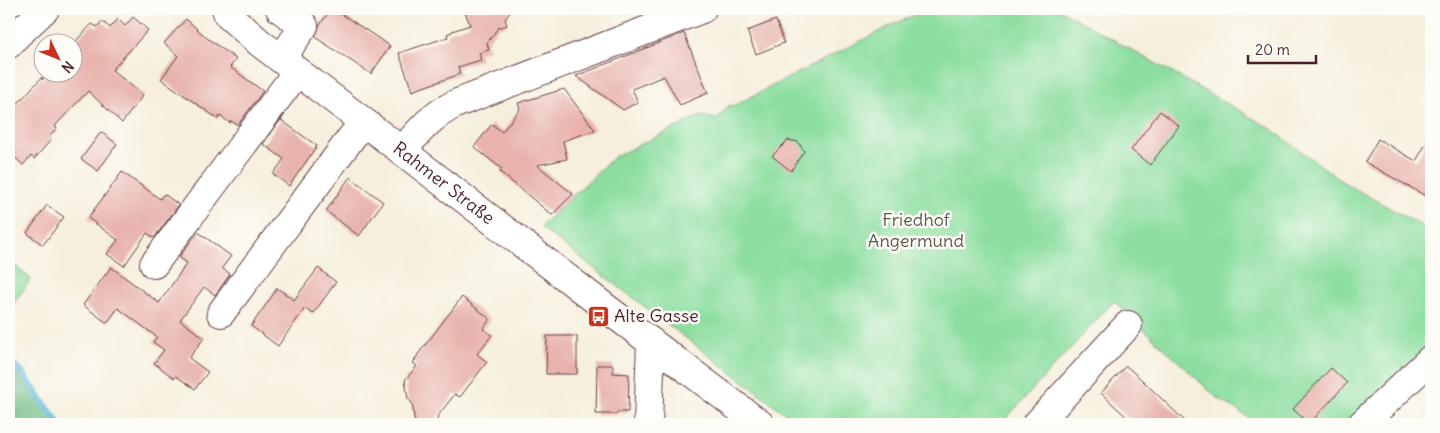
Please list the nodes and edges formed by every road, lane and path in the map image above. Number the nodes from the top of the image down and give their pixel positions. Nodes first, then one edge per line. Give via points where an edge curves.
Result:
1 (45, 9) edge
2 (280, 9) edge
3 (702, 9) edge
4 (221, 11) edge
5 (9, 44) edge
6 (289, 65) junction
7 (363, 122) junction
8 (402, 150) junction
9 (154, 264) dead end
10 (221, 313) dead end
11 (1128, 326) dead end
12 (656, 347) junction
13 (1431, 359) edge
14 (648, 424) edge
15 (661, 424) edge
16 (760, 424) edge
17 (1036, 424) edge
18 (1362, 424) edge

1 - 5 main road
2 - 6 main road via 304,26
3 - 8 main road via 455,104 425,124
4 - 6 main road, Rahmer Straße
6 - 7 main road, Rahmer Straße
6 - 9 main road
7 - 8 main road, Rahmer Straße
7 - 10 main road
8 - 12 main road, Rahmer Straße
11 - 17 main road
12 - 14 main road
12 - 15 main road
12 - 16 main road, Rahmer Straße
13 - 18 main road

